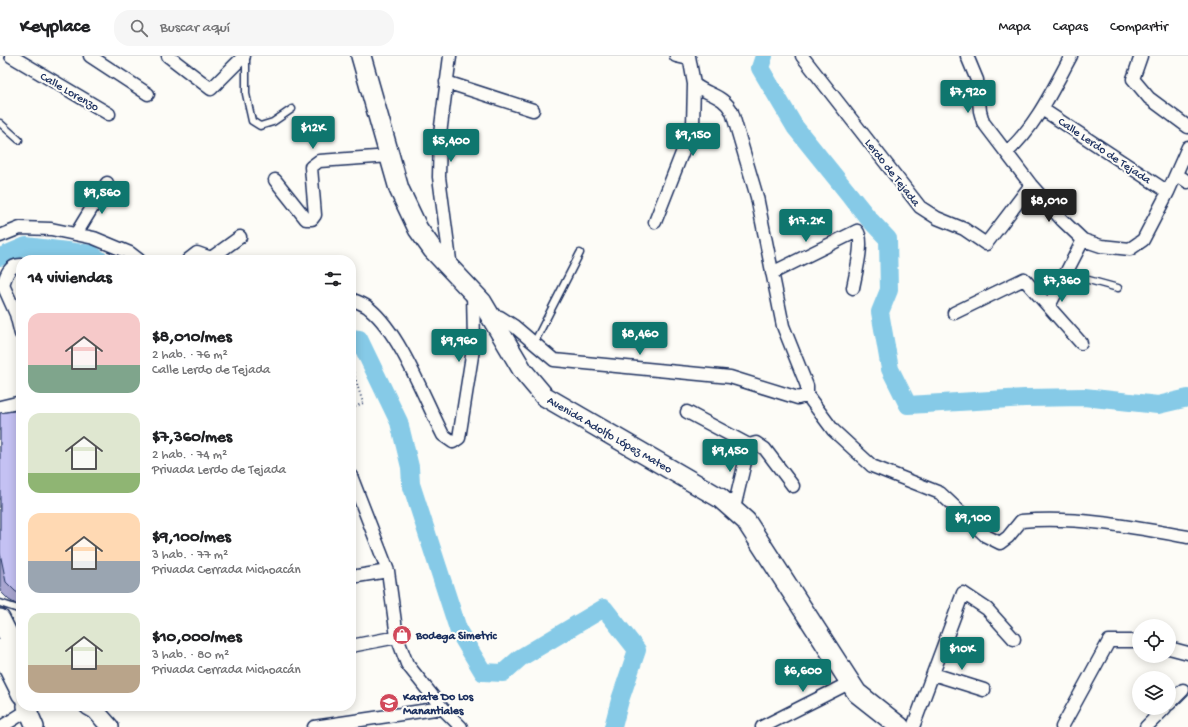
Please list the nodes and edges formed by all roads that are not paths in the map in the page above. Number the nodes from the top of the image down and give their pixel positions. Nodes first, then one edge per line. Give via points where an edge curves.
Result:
1 (11, 56) edge
2 (90, 56) edge
3 (168, 56) edge
4 (245, 56) edge
5 (361, 56) edge
6 (450, 56) edge
7 (676, 56) edge
8 (802, 56) edge
9 (967, 56) edge
10 (1071, 56) edge
11 (1141, 56) edge
12 (689, 57) edge
13 (446, 82) junction
14 (694, 84) junction
15 (148, 94) dead end
16 (292, 109) dead end
17 (1042, 109) junction
18 (533, 110) dead end
19 (109, 114) dead end
20 (1185, 122) edge
21 (0, 123) edge
22 (19, 140) dead end
23 (1188, 147) edge
24 (1007, 152) junction
25 (390, 156) junction
26 (1176, 174) junction
27 (274, 180) dead end
28 (1188, 182) edge
29 (107, 183) dead end
30 (1031, 185) junction
31 (1168, 192) junction
32 (655, 222) dead end
33 (76, 234) junction
34 (0, 236) edge
35 (240, 238) dead end
36 (1084, 240) junction
37 (580, 253) dead end
38 (133, 255) edge
39 (216, 255) edge
40 (16, 265) edge
41 (451, 269) junction
42 (1068, 272) junction
43 (772, 273) junction
44 (853, 288) dead end
45 (1118, 288) dead end
46 (473, 292) junction
47 (356, 302) edge
48 (1049, 306) junction
49 (954, 313) dead end
50 (16, 314) edge
51 (493, 320) junction
52 (534, 343) junction
53 (1081, 343) dead end
54 (807, 394) junction
55 (16, 403) edge
56 (0, 407) edge
57 (687, 412) dead end
58 (749, 445) junction
59 (792, 486) dead end
60 (357, 505) edge
61 (734, 508) junction
62 (1188, 537) edge
63 (388, 571) junction
64 (356, 577) edge
65 (0, 603) edge
66 (16, 608) edge
67 (0, 619) edge
68 (397, 637) junction
69 (1014, 639) dead end
70 (1132, 641) edge
71 (356, 645) edge
72 (1176, 650) edge
73 (1188, 653) edge
74 (14, 659) edge
75 (16, 669) edge
76 (933, 674) junction
77 (851, 682) junction
78 (984, 690) dead end
79 (1183, 690) dead end
80 (1176, 697) edge
81 (442, 708) junction
82 (25, 711) edge
83 (31, 711) edge
84 (97, 711) edge
85 (1158, 715) edge
86 (1, 727) edge
87 (36, 727) edge
88 (110, 727) edge
89 (314, 727) edge
90 (461, 727) edge
91 (765, 727) edge
92 (900, 727) edge
93 (913, 727) edge
94 (1062, 727) edge
95 (1146, 727) edge

1 - 19 street, Calle Lorenzo
2 - 15 street
3 - 4 street via 211,89
4 - 16 lane via 246,94 252,121 260,126 272,122
5 - 25 main road, Avenida Adolfo López Mateo
6 - 13 street
7 - 12 street
8 - 30 street, Lerdo de Tejada via 920,207 937,218 964,229 986,244
9 - 24 street via 977,80 983,122
10 - 17 street
11 - 20 street via 1132,79 1149,98
12 - 14 street
13 - 18 street
13 - 41 street via 440,134 439,177
14 - 32 street via 693,125
14 - 43 street via 728,103 732,112 757,198
17 - 24 street via 1018,142
17 - 31 street, Calle Lerdo de Tejada
21 - 22 lane
23 - 26 street
24 - 30 street
25 - 27 street via 319,161 311,167 315,215 312,219 306,219
25 - 41 main road, Avenida Adolfo López Mateo via 400,189 418,229
26 - 28 street
26 - 31 street
29 - 33 street
30 - 36 street
31 - 36 street via 1142,240 1136,246 1122,249
33 - 34 street via 51,229 20,228
33 - 38 street via 94,238
35 - 39 street
36 - 42 street
37 - 52 lane
40 - 50 street via 8,271 3,285
41 - 46 main road, Avenida Adolfo López Mateo
42 - 45 lane
42 - 48 street
43 - 44 street via 857,231 861,243
43 - 54 street via 783,326 807,386
46 - 47 street via 474,343 459,438 453,442 443,435 398,344 384,323 369,308
46 - 51 main road, Avenida Adolfo López Mateo
48 - 49 street via 1024,279
48 - 53 street
51 - 52 street via 500,318
51 - 61 main road, Avenida Adolfo López Mateo via 523,371 544,396
52 - 54 street via 554,360 730,377 798,398
54 - 62 street via 833,430 872,466 940,493 986,536 1000,543 1021,521 1046,519 1128,525
55 - 56 street
57 - 58 street
58 - 59 street via 756,443 765,450
58 - 61 street
60 - 63 street
61 - 77 main road, Avenida Adolfo López Mateo via 746,521
63 - 64 street
63 - 68 street
65 - 66 lane
67 - 74 main road
68 - 71 street
68 - 81 street via 407,664
69 - 76 street via 987,609 964,593
70 - 94 street via 1109,641
72 - 73 street
74 - 75 main road
76 - 78 street
76 - 93 street
77 - 91 street
77 - 92 main road, Avenida Adolfo López Mateo via 857,693
79 - 80 street
81 - 89 street
81 - 90 street
82 - 86 street
83 - 87 main road
84 - 88 main road
85 - 95 street

